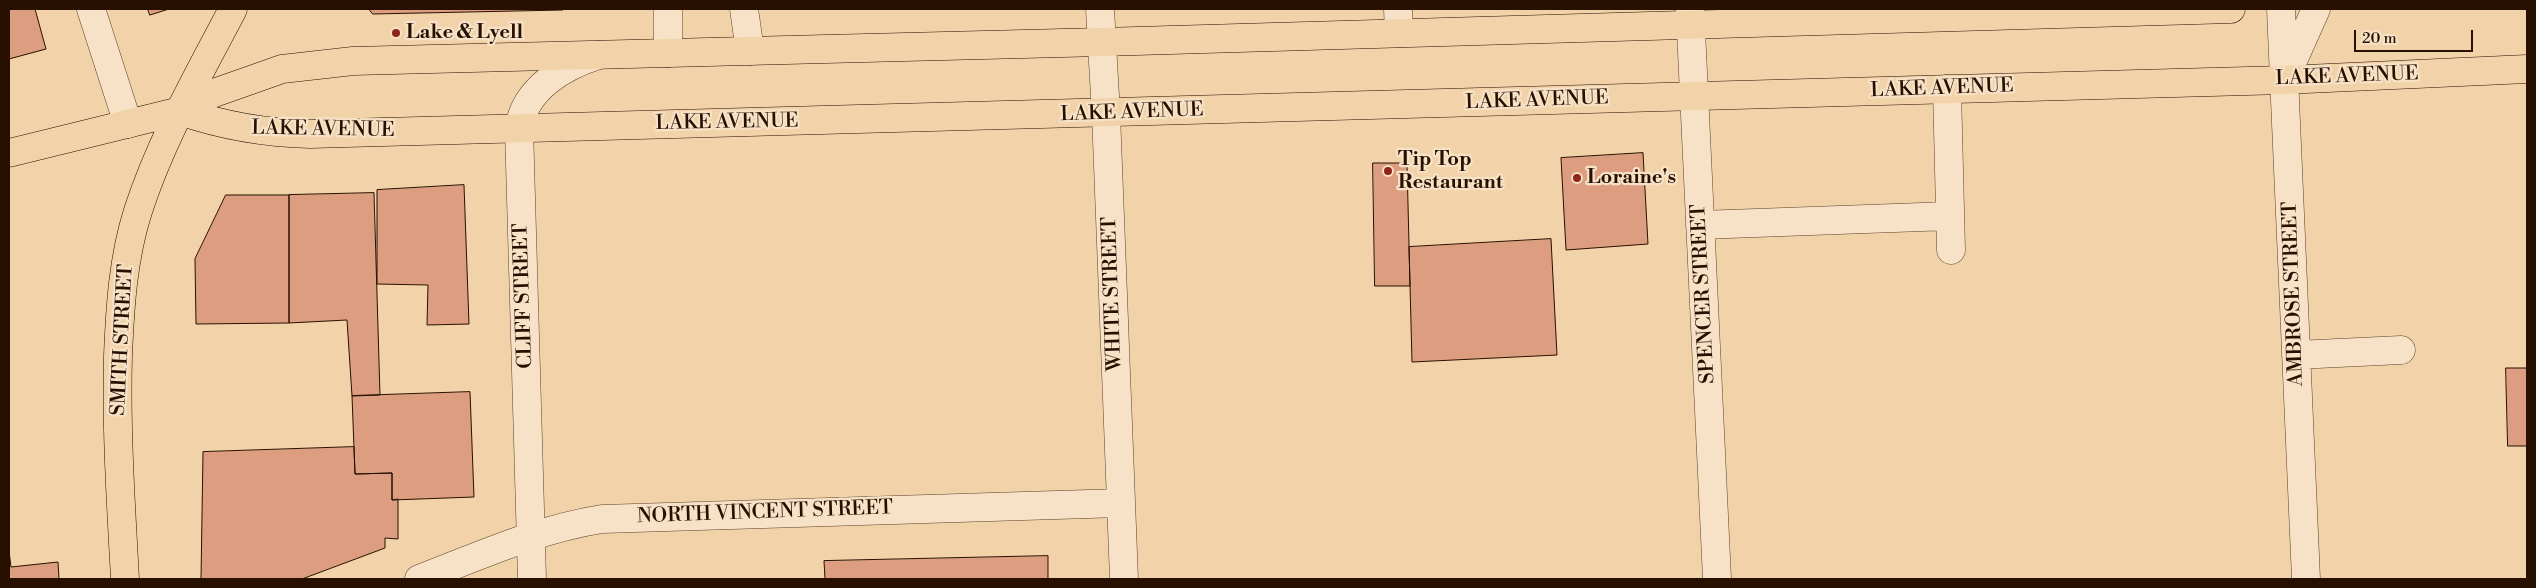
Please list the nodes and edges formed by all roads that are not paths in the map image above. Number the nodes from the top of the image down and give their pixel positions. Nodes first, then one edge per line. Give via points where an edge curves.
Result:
1 (91, 9) edge
2 (233, 9) edge
3 (668, 9) edge
4 (744, 9) edge
5 (1100, 9) edge
6 (2231, 9) edge
7 (2281, 9) edge
8 (2316, 9) edge
9 (2027, 12) edge
10 (1690, 16) edge
11 (1398, 21) edge
12 (1102, 42) junction
13 (750, 51) junction
14 (668, 53) junction
15 (600, 55) junction
16 (2527, 69) edge
17 (2284, 80) junction
18 (1947, 89) junction
19 (1694, 96) junction
20 (180, 111) junction
21 (1106, 114) junction
22 (128, 124) junction
23 (519, 128) junction
24 (9, 153) edge
25 (1950, 216) junction
26 (1700, 225) junction
27 (1951, 250) dead end
28 (2401, 350) dead end
29 (2296, 355) junction
30 (1121, 504) junction
31 (530, 536) junction
32 (125, 579) edge
33 (419, 579) edge
34 (532, 579) edge
35 (1124, 579) edge
36 (1717, 579) edge
37 (2306, 579) edge

1 - 22 street
2 - 20 main road, SMITH STREET
3 - 14 street
4 - 13 street
5 - 12 street, WHITE STREET
6 - 9 main road
7 - 17 street, AMBROSE STREET
8 - 17 street
9 - 10 main road
10 - 11 main road
10 - 19 street, SPENCER STREET
11 - 12 main road
12 - 13 main road
12 - 21 street, WHITE STREET
13 - 14 main road
14 - 15 main road
15 - 20 main road via 353,61 292,68 248,79
15 - 23 street, CLIFF STREET via 566,68 541,88 526,107
16 - 17 main road, LAKE AVENUE
17 - 18 main road, LAKE AVENUE
17 - 29 street, AMBROSE STREET
18 - 19 main road, LAKE AVENUE
18 - 25 street
19 - 21 main road, LAKE AVENUE
19 - 26 street, SPENCER STREET
20 - 22 main road
20 - 23 main road, LAKE AVENUE via 218,124 279,133
20 - 32 main road, SMITH STREET via 138,211 128,247 122,289 117,396
21 - 23 main road, LAKE AVENUE
21 - 30 street, WHITE STREET
22 - 24 main road
23 - 31 street, CLIFF STREET
25 - 26 street
25 - 27 street
26 - 36 street, SPENCER STREET
28 - 29 street
29 - 37 street, AMBROSE STREET
30 - 31 street, NORTH VINCENT STREET via 629,516 577,523
30 - 35 street, WHITE STREET
31 - 33 street, NORTH VINCENT STREET
31 - 34 street, CLIFF STREET

